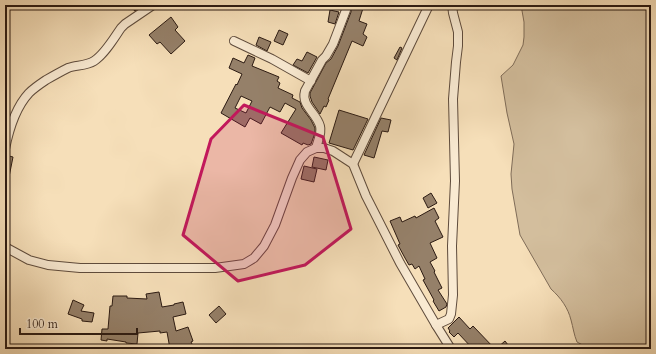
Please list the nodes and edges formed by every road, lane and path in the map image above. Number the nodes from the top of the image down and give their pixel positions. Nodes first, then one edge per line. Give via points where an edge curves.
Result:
1 (153, 5) edge
2 (429, 5) edge
3 (452, 5) edge
4 (346, 10) dead end
5 (234, 41) dead end
6 (311, 81) junction
7 (316, 148) junction
8 (5, 149) edge
9 (353, 164) junction
10 (5, 247) edge
11 (436, 325) junction
12 (452, 349) edge

1 - 8 street via 125,24 100,56 93,61 69,68 30,92 17,109
2 - 9 street
3 - 11 street via 458,32 453,100 453,295 449,319
4 - 6 street via 333,44
5 - 6 street
6 - 7 street via 304,98 321,131
7 - 9 street via 333,151
7 - 10 street via 307,152 300,160 275,225 264,246 254,258 244,264 215,268 80,268 29,260
9 - 11 street via 400,264
11 - 12 street

